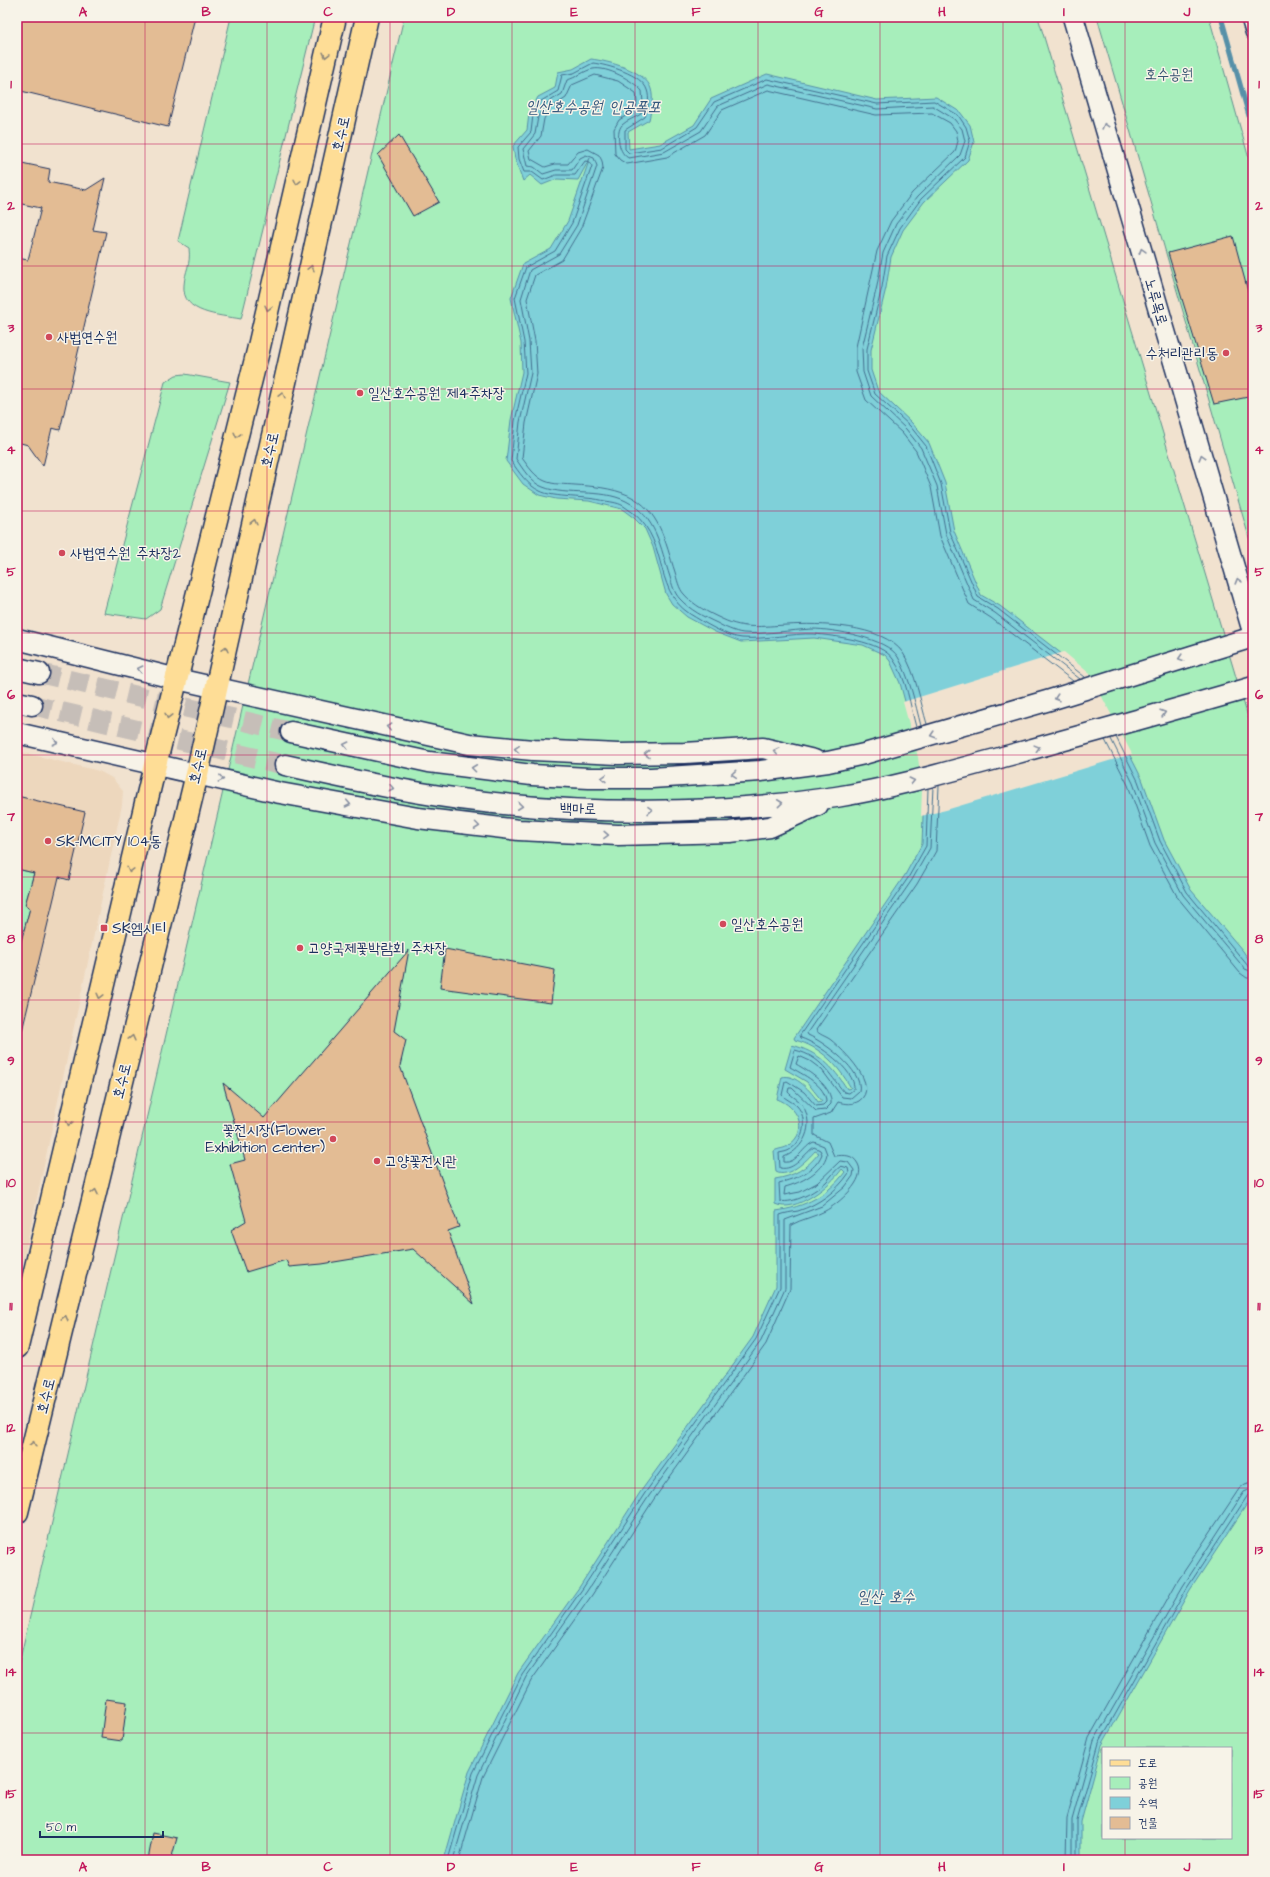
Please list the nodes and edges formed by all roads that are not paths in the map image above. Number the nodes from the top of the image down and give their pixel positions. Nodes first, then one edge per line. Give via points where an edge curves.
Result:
1 (335, 17) edge
2 (367, 17) edge
3 (1073, 17) edge
4 (1248, 17) edge
5 (1253, 33) edge
6 (1253, 632) edge
7 (1253, 637) edge
8 (17, 639) edge
9 (17, 668) edge
10 (39, 674) tunnel mouth
11 (177, 678) junction
12 (1253, 686) edge
13 (217, 687) junction
14 (291, 732) tunnel mouth
15 (17, 733) edge
16 (828, 762) junction
17 (156, 765) junction
18 (285, 765) tunnel mouth
19 (197, 774) junction
20 (836, 796) junction
21 (17, 1347) edge
22 (17, 1510) edge

1 -> 11 main road via 256,359
13 -> 2 main road, 호수로
6 -> 3 main road, 노루목로
4 - 5 street
7 -> 16 main road, 백마로 via 1050,700
11 -> 8 main road
9 - 10 main road
11 - 13 main road
11 -> 17 main road
20 -> 12 main road, 백마로 via 915,781
16 -> 13 main road via 763,748 618,754 500,748 433,737
13 - 19 main road, 호수로
16 -> 14 main road, 백마로 via 686,777 551,776 436,763 346,746
15 -> 17 main road
17 - 19 main road
17 -> 21 main road
18 -> 20 main road, 백마로 via 398,789 461,799 560,809 687,809 762,805
19 -> 20 main road via 280,793 418,818 493,828 569,834 695,834 770,827
22 -> 19 main road, 호수로

